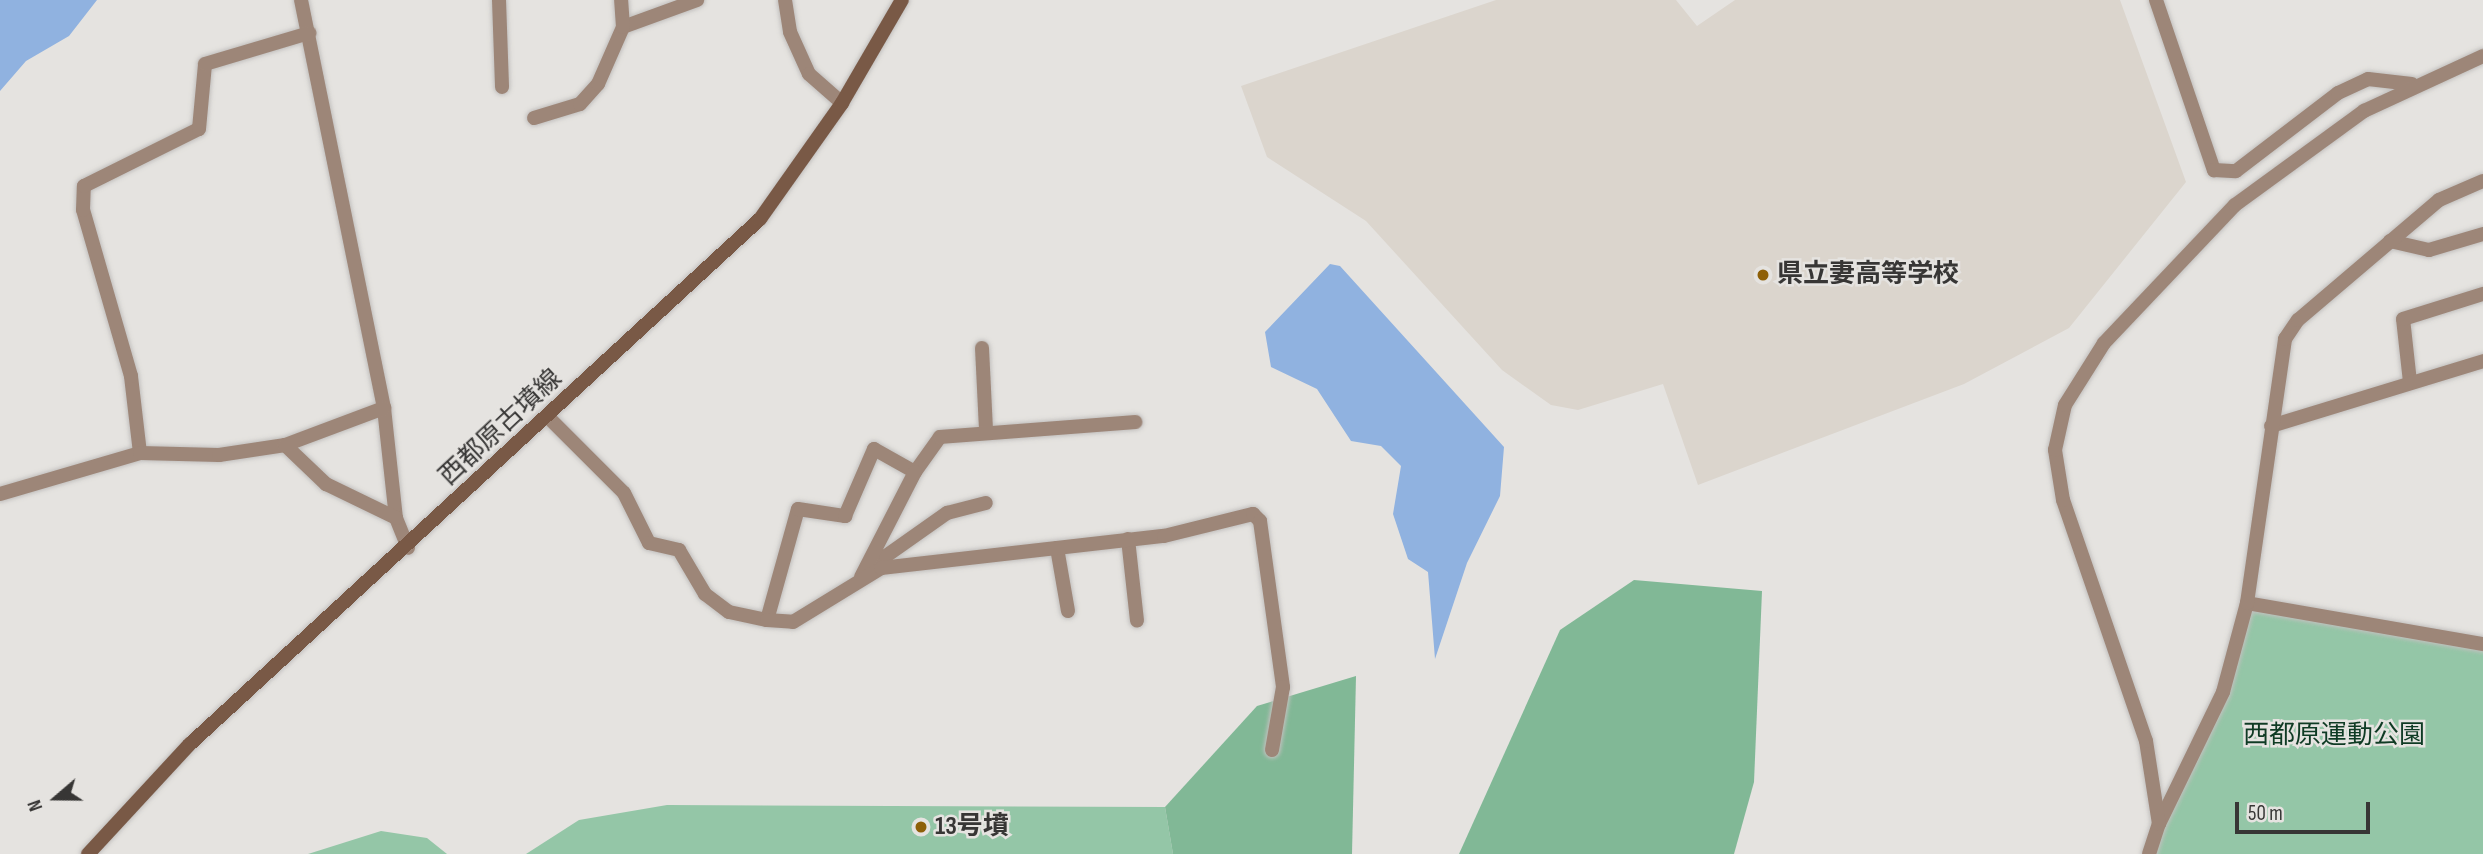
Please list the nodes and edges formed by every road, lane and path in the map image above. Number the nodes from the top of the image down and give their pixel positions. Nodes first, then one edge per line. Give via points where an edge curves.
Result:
1 (301, 0) edge
2 (499, 0) edge
3 (621, 0) edge
4 (697, 0) edge
5 (785, 0) edge
6 (902, 0) edge
7 (2156, 0) edge
8 (623, 27) junction
9 (309, 33) junction
10 (2483, 56) edge
11 (2412, 84) junction
12 (502, 87) dead end
13 (842, 103) junction
14 (534, 118) dead end
15 (2483, 181) edge
16 (2483, 234) edge
17 (2390, 241) junction
18 (2483, 294) edge
19 (982, 348) dead end
20 (2483, 361) edge
21 (2410, 382) junction
22 (384, 408) junction
23 (548, 417) junction
24 (1135, 422) dead end
25 (2271, 426) junction
26 (986, 429) junction
27 (285, 445) junction
28 (140, 453) junction
29 (915, 472) junction
30 (0, 494) edge
31 (986, 503) dead end
32 (396, 518) junction
33 (1128, 539) junction
34 (408, 548) junction
35 (1057, 548) junction
36 (881, 568) junction
37 (861, 577) junction
38 (2247, 603) junction
39 (1068, 611) dead end
40 (767, 620) junction
41 (1137, 621) dead end
42 (2483, 644) edge
43 (1272, 750) dead end
44 (2159, 824) junction
45 (88, 854) edge
46 (2149, 854) edge

1 - 9 street
2 - 12 street
3 - 8 street
4 - 8 street
5 - 13 street via 790,32 809,74
6 - 13 main road, 西都原古墳線
7 - 11 street via 2214,170 2236,171 2337,93 2368,79
8 - 14 street via 598,84 580,104
9 - 22 street
9 - 28 street via 205,64 199,130 84,186 89,234 131,376
10 - 11 street
11 - 44 street via 2317,141 2235,205 2104,343 2065,405 2055,450 2063,500 2146,741
13 - 23 main road, 西都原古墳線 via 760,219
15 - 17 street via 2439,200
16 - 17 street via 2429,250
17 - 25 street via 2298,320 2285,339
18 - 21 street via 2403,319
19 - 26 street
20 - 21 street
21 - 25 street
22 - 27 street
22 - 32 street
23 - 34 main road, 西都原古墳線
23 - 40 street via 624,493 649,543 679,550 705,594 729,612
24 - 26 street
25 - 38 street
26 - 29 street via 940,437
27 - 28 street via 219,455
27 - 32 street via 326,484
28 - 30 street
29 - 37 street
29 - 40 street via 874,449 845,516 798,509
31 - 36 street via 947,513 886,556
32 - 34 street
33 - 35 street
33 - 41 street
33 - 43 street via 1253,514 1260,521 1283,687
34 - 45 main road, 西都原古墳線 via 190,744
35 - 36 street
35 - 39 street
36 - 37 street
37 - 40 street via 793,622
38 - 42 street
38 - 44 street via 2223,692
44 - 46 street

